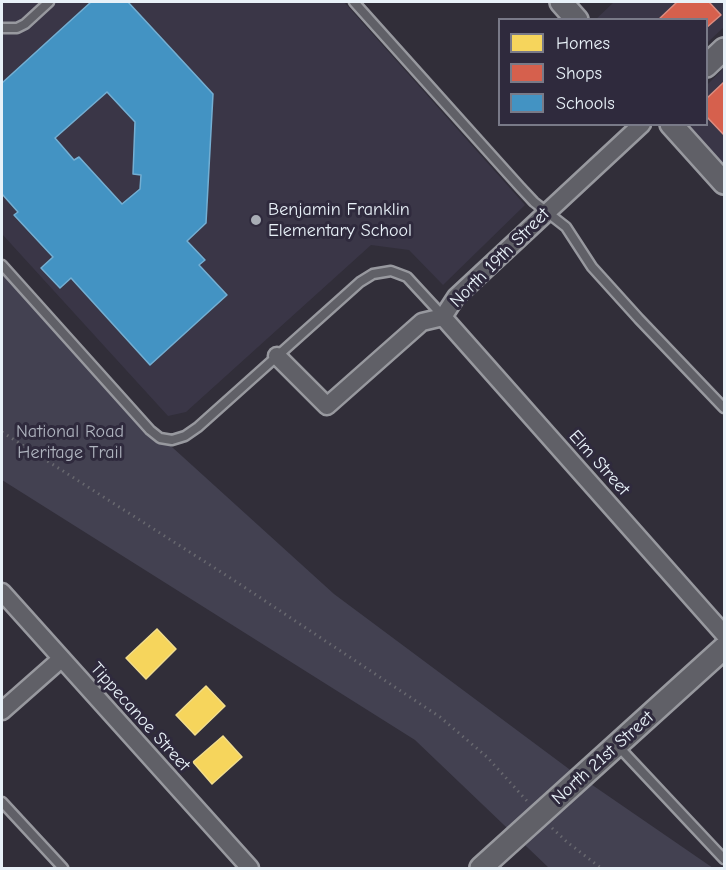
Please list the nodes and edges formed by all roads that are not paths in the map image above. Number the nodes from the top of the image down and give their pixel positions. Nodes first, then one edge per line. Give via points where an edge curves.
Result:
1 (49, 2) edge
2 (354, 2) edge
3 (561, 2) edge
4 (575, 18) edge
5 (2, 28) edge
6 (724, 49) edge
7 (708, 64) edge
8 (640, 126) edge
9 (673, 126) edge
10 (724, 183) edge
11 (547, 212) junction
12 (2, 265) edge
13 (443, 317) junction
14 (277, 356) junction
15 (724, 408) edge
16 (2, 592) edge
17 (724, 634) edge
18 (724, 648) edge
19 (61, 659) junction
20 (2, 711) edge
21 (617, 745) junction
22 (2, 802) edge
23 (724, 859) edge
24 (63, 868) edge
25 (250, 868) edge
26 (481, 868) edge

1 - 5 lane via 25,24
2 - 11 lane
3 - 4 street
6 - 7 street
8 - 11 street, North 19th Street
9 - 10 street
11 - 13 street, North 19th Street via 456,297
11 - 15 lane via 566,227 592,267
12 - 14 lane via 160,438 172,441 185,436
13 - 14 lane via 407,277 391,271 374,274
13 - 14 street, North 19th Street via 422,322 327,406
13 - 17 street, Elm Street
16 - 19 street, Tippecanoe Street
18 - 21 street, North 21st Street
19 - 20 street
19 - 25 street, Tippecanoe Street
21 - 23 lane
21 - 26 street, North 21st Street
22 - 24 lane

